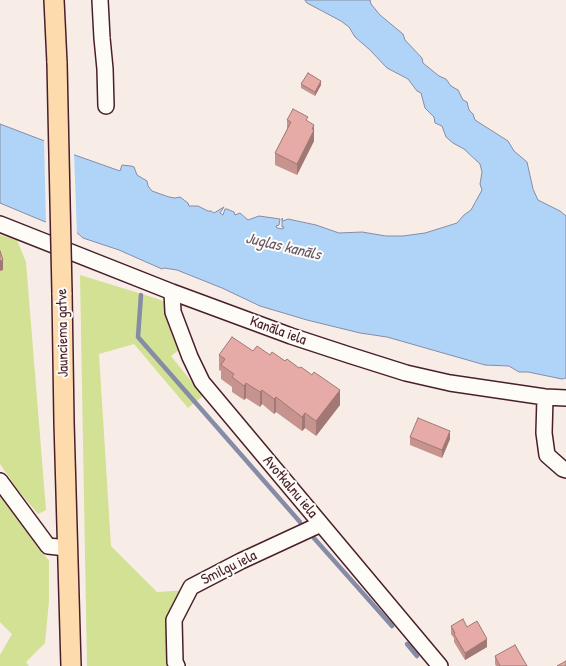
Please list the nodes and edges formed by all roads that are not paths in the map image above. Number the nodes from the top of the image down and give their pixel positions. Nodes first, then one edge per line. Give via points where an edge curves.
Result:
1 (54, 0) edge
2 (100, 0) edge
3 (106, 106) dead end
4 (0, 224) edge
5 (172, 292) junction
6 (545, 397) junction
7 (566, 398) edge
8 (566, 470) edge
9 (0, 481) edge
10 (321, 524) junction
11 (67, 548) junction
12 (71, 666) edge
13 (177, 666) edge
14 (440, 666) edge

1 - 11 main road, Jaunciema gatve, bridge
2 - 3 street
4 - 5 street, Kanāla iela
5 - 6 street, Kanāla iela via 290,336 406,373 450,383
5 - 10 street, Avotkalnu iela via 172,312 202,382
6 - 7 street, Kanāla iela
6 - 8 street via 544,433 547,454
9 - 11 street via 48,546
10 - 13 street, Smilgu iela via 191,587 174,620
10 - 14 street, Avotkalnu iela
11 - 12 main road, Jaunciema gatve

